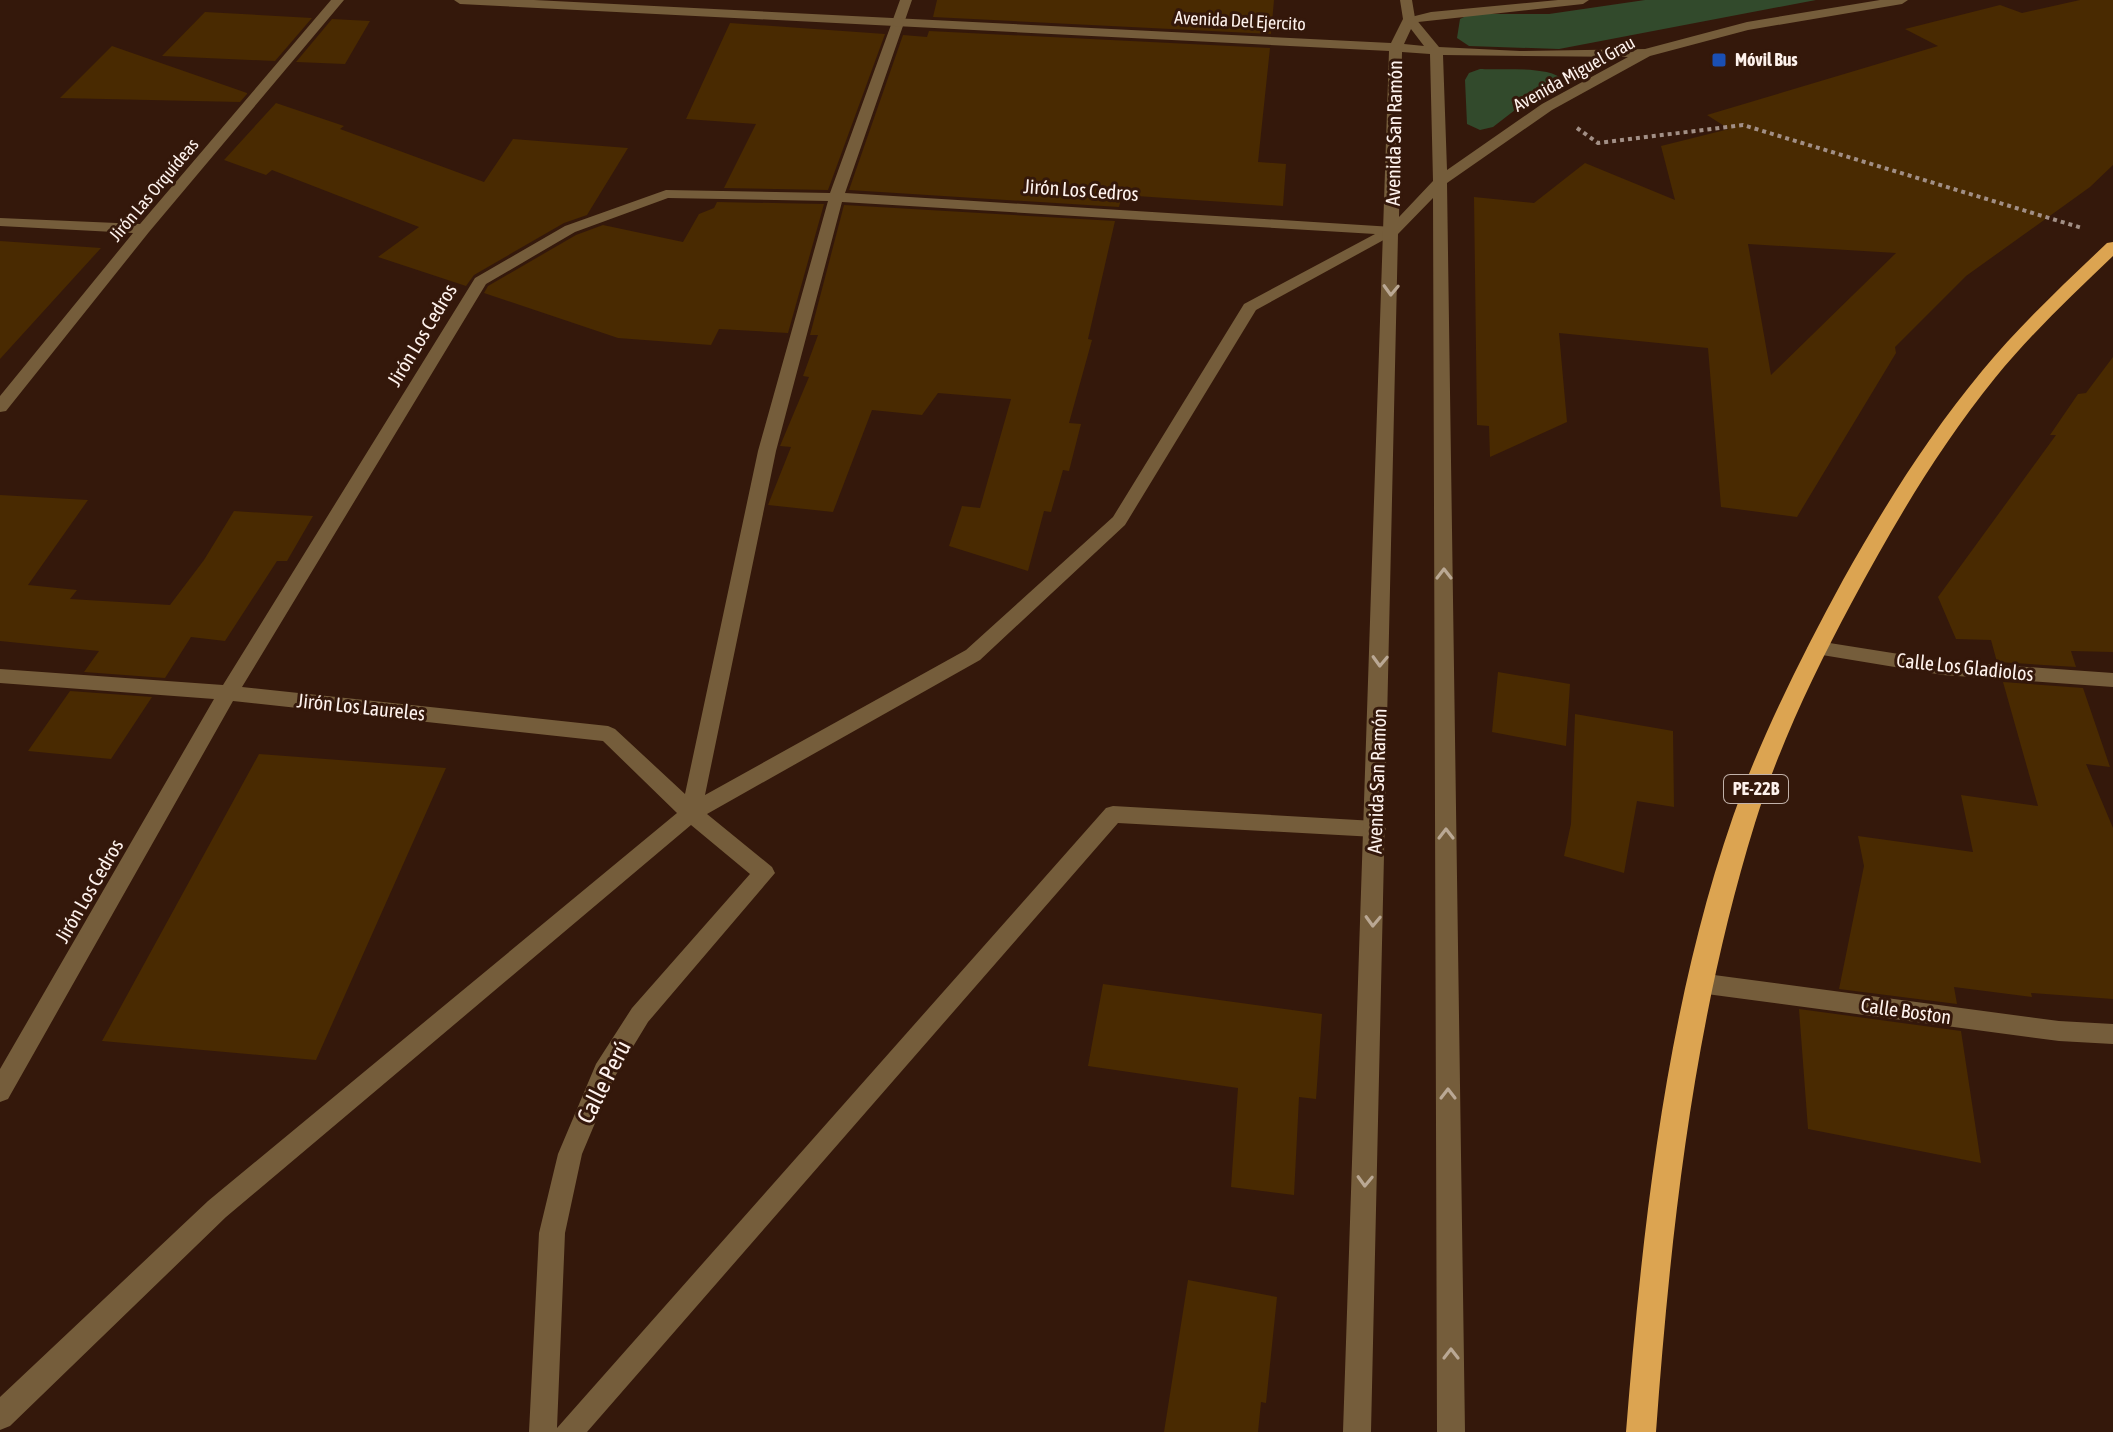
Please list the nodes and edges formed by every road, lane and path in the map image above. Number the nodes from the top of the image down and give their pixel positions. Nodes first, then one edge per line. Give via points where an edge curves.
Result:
1 (338, 0) edge
2 (460, 0) edge
3 (906, 0) edge
4 (1583, 0) edge
5 (1902, 0) edge
6 (1408, 9) edge
7 (898, 22) junction
8 (1396, 47) junction
9 (1436, 52) junction
10 (1645, 53) junction
11 (1547, 107) junction
12 (1440, 182) junction
13 (836, 197) junction
14 (0, 222) edge
15 (144, 229) junction
16 (2083, 229) dead end
17 (1393, 231) junction
18 (2113, 247) edge
19 (0, 407) edge
20 (1817, 648) junction
21 (0, 676) edge
22 (2113, 680) edge
23 (228, 693) junction
24 (691, 813) junction
25 (1375, 829) junction
26 (1699, 983) junction
27 (2113, 1034) edge
28 (0, 1091) edge
29 (0, 1416) edge
30 (543, 1432) edge
31 (569, 1432) edge
32 (1357, 1432) edge
33 (1451, 1432) edge
34 (1641, 1432) edge

1 - 15 street, Jirón Las Orquídeas
2 - 7 street, Avenida Del Ejercito
3 - 7 street
4 - 6 street via 1545,7
5 - 10 street, Avenida Miguel Grau via 1747,26
6 - 8 street, Avenida San Ramón
6 - 9 street, Avenida San Ramón
7 - 8 street, Avenida Del Ejercito
7 - 13 street
8 - 9 street, Avenida Del Ejercito
8 - 17 street, Avenida San Ramón
9 - 10 street, Avenida Del Ejercito
9 - 12 street, Avenida San Ramón
10 - 11 street, Avenida Miguel Grau
11 - 12 street, Avenida Miguel Grau
11 - 16 path via 1598,143 1743,125
12 - 17 street, Avenida Miguel Grau
33 -> 12 street, Avenida San Ramón
13 - 17 street, Jirón Los Cedros
13 - 23 street, Jirón Los Cedros via 666,194 570,229 480,281
13 - 24 street via 767,451
14 - 15 street
15 - 19 street, Jirón Las Orquídeas
17 - 24 street, Avenida Miguel Grau via 1250,307 1119,521 973,655
17 -> 25 street, Avenida San Ramón
18 - 20 highway, PE-22B via 1988,375 1937,444 1882,527
20 - 22 street, Calle Los Gladiolos via 1943,668
20 - 26 highway, PE-22B via 1744,821
21 - 23 street, Jirón Los Laureles
23 - 24 street, Jirón Los Laureles via 608,734
23 - 28 street, Jirón Los Cedros
24 - 29 street, Avenida Miguel Grau via 217,1209
24 - 30 street, Calle Perú via 764,873 640,1015 604,1072 570,1154 552,1233
25 - 31 street via 1113,814
25 -> 32 street, Avenida San Ramón
26 - 27 street, Calle Boston
26 - 34 highway, PE-22B via 1663,1204

